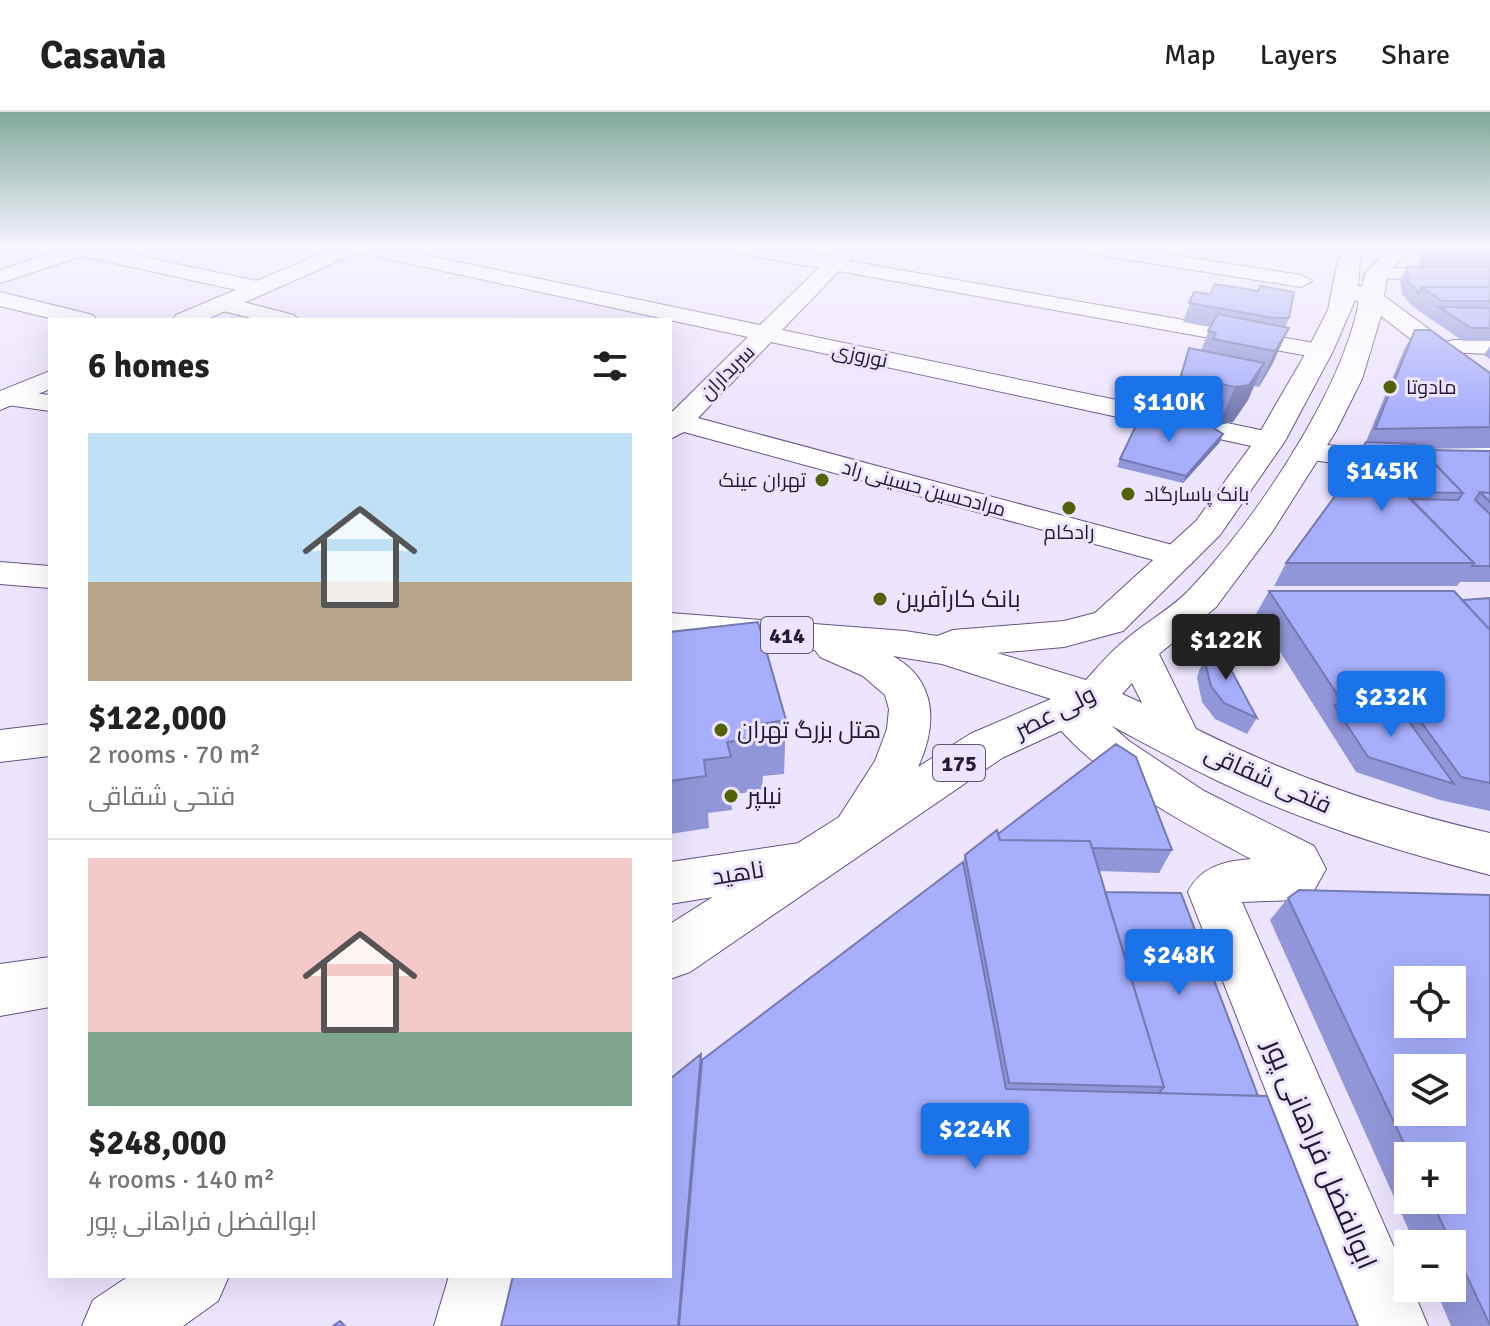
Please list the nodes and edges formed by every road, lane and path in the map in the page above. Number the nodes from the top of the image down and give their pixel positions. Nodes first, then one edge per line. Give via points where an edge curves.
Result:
1 (15, 303) edge
2 (226, 303) edge
3 (614, 303) edge
4 (796, 303) edge
5 (1050, 303) edge
6 (1370, 303) edge
7 (1371, 303) edge
8 (1374, 303) edge
9 (1397, 303) edge
10 (223, 304) junction
11 (77, 318) edge
12 (190, 318) edge
13 (278, 318) edge
14 (764, 335) junction
15 (1454, 347) junction
16 (1490, 347) edge
17 (1320, 351) junction
18 (1490, 373) edge
19 (48, 380) edge
20 (1490, 387) edge
21 (6, 396) edge
22 (48, 403) edge
23 (673, 423) edge
24 (1270, 441) junction
25 (1308, 452) junction
26 (1490, 455) edge
27 (1179, 557) junction
28 (0, 573) edge
29 (48, 577) edge
30 (672, 626) edge
31 (805, 636) junction
32 (905, 644) junction
33 (1137, 651) junction
34 (672, 661) edge
35 (1071, 698) junction
36 (1176, 736) junction
37 (48, 740) edge
38 (0, 746) edge
39 (857, 829) junction
40 (1490, 854) edge
41 (806, 862) junction
42 (672, 883) edge
43 (672, 953) edge
44 (48, 982) edge
45 (0, 990) edge
46 (190, 1278) edge
47 (482, 1278) edge
48 (119, 1326) edge
49 (469, 1326) edge
50 (1393, 1326) edge

1 - 11 street
2 - 10 main road
3 - 14 street, نوروزی
4 - 14 street, سربداران
5 - 17 street
6 - 17 main road, ولی عصر / 175
7 - 25 main road, ولی عصر / 175 via 1348,379
8 - 20 main road
9 - 15 main road
10 - 12 main road
10 - 13 street
14 - 23 street, سربداران
14 - 24 street, نوروزی
15 - 16 street
15 - 18 main road
17 - 24 main road, ولی عصر / 175
19 - 21 main road
21 - 22 street
23 - 27 street, مرادحسین حسینی راد
24 - 27 main road, ولی عصر / 175 via 1219,514
25 - 26 street via 1355,457
25 - 33 main road, ولی عصر / 175 via 1203,599
27 - 32 main road, ولی عصر / 175 via 1116,617 1092,629 1020,639
28 - 29 main road
30 - 31 main road, 414
31 - 32 main road, 414
31 - 34 street
31 - 39 main road via 890,673 910,705 907,739
32 - 35 main road, 414 via 947,651
33 - 35 main road, ولی عصر / 175
33 - 36 main road
35 - 36 main road, فتحی شقاقی
35 - 39 main road, ولی عصر / 175
35 - 50 street, ابوالفضل فراهانی پور via 1114,753 1188,804 1297,860 1301,869 1294,879 1229,884 1193,899
36 - 40 main road, فتحی شقاقی via 1304,798 1397,831
37 - 38 street
39 - 41 main road, ولی عصر / 175
41 - 42 street, ناهید
41 - 43 main road, ولی عصر / 175
44 - 45 street
46 - 48 main road
47 - 49 street

